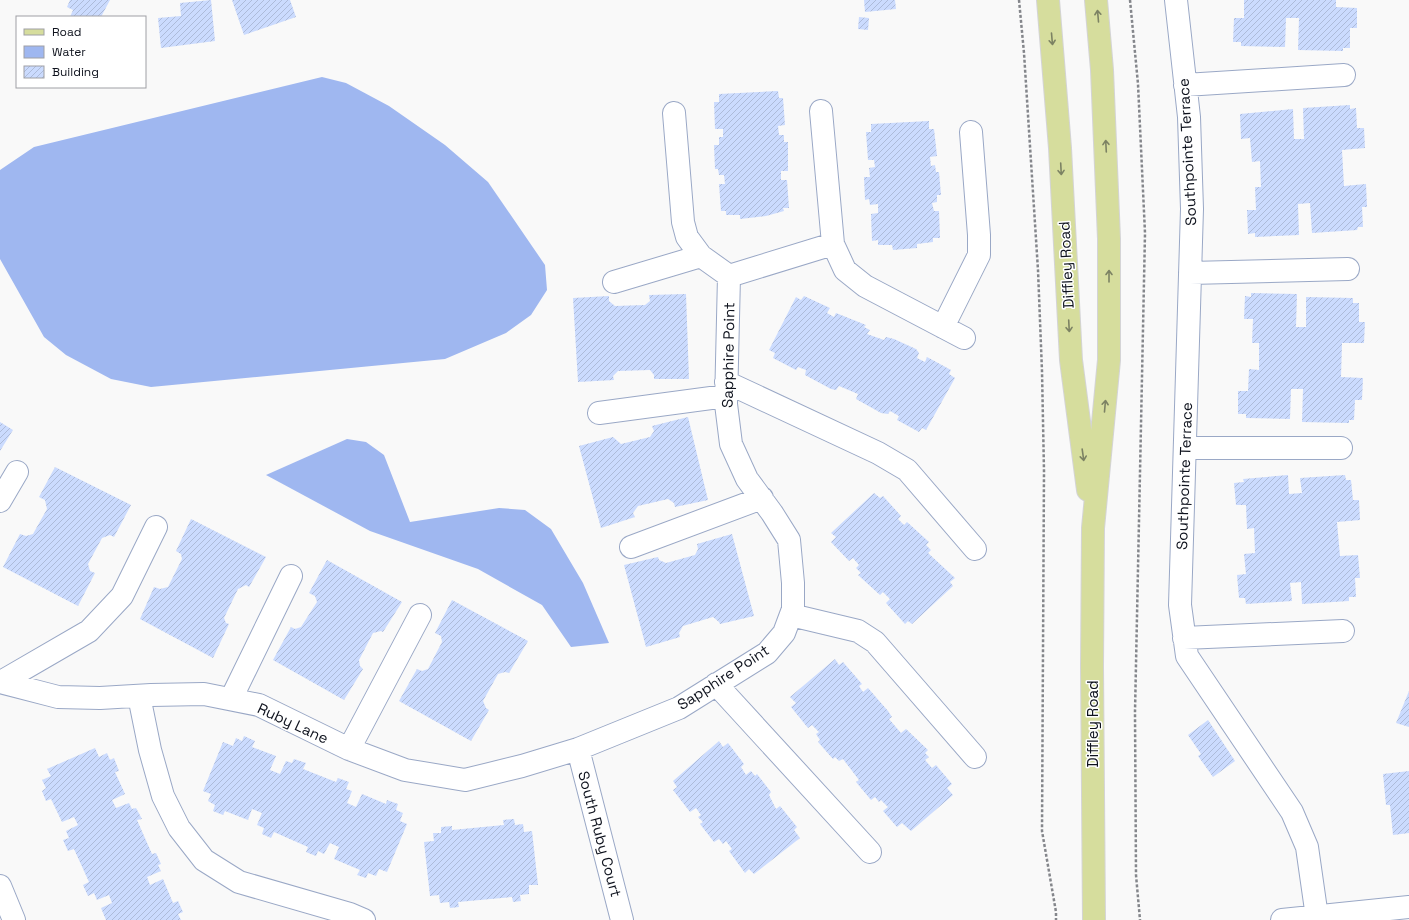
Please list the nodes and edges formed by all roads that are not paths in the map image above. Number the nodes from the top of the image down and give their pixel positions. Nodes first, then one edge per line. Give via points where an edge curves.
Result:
1 (1048, 0) edge
2 (1096, 0) edge
3 (1176, 0) edge
4 (1344, 75) dead end
5 (1185, 85) junction
6 (821, 111) dead end
7 (674, 113) dead end
8 (971, 132) dead end
9 (833, 244) junction
10 (701, 256) junction
11 (1348, 269) dead end
12 (1190, 273) junction
13 (729, 276) junction
14 (614, 282) dead end
15 (943, 326) junction
16 (964, 338) dead end
17 (726, 389) junction
18 (599, 412) dead end
19 (1185, 448) junction
20 (1341, 448) dead end
21 (17, 472) dead end
22 (762, 498) junction
23 (0, 501) edge
24 (156, 527) dead end
25 (1093, 528) junction
26 (631, 546) dead end
27 (975, 549) dead end
28 (291, 576) dead end
29 (790, 615) junction
30 (420, 616) dead end
31 (1344, 631) dead end
32 (1184, 638) junction
33 (0, 682) edge
34 (716, 684) junction
35 (139, 696) junction
36 (231, 699) junction
37 (349, 749) junction
38 (578, 749) junction
39 (975, 757) dead end
40 (870, 852) dead end
41 (0, 886) edge
42 (1409, 907) edge
43 (1359, 916) edge
44 (1317, 917) junction
45 (14, 920) edge
46 (364, 920) edge
47 (622, 920) edge
48 (1094, 920) edge
49 (1282, 920) edge

1 -> 25 main road, Diffley Road via 1060,148 1071,360
25 -> 2 main road, Diffley Road via 1109,360 1110,239
3 - 5 street, Southpointe Terrace
4 - 5 street
5 - 12 street, Southpointe Terrace via 1192,209
6 - 9 street
7 - 10 street via 683,222 687,237
8 - 15 street via 979,255
9 - 13 street
9 - 15 street via 845,270 865,286
10 - 13 street
10 - 14 street
11 - 12 street
12 - 19 street, Southpointe Terrace
13 - 17 street, Sapphire Point
15 - 16 street
17 - 18 street
17 - 22 street, Sapphire Point via 731,444 747,478
17 - 27 street via 878,453 907,470
19 - 20 street
19 - 32 street, Southpointe Terrace via 1180,605
21 - 23 street
22 - 26 street
22 - 29 street, Sapphire Point via 789,540 793,583 793,609
24 - 33 street via 122,596 89,631
25 - 48 main road, Diffley Road
28 - 36 street
29 - 34 street, Sapphire Point via 784,633 767,652
29 - 39 street via 858,631 875,642
30 - 37 street
31 - 32 street
32 - 44 street, Southpointe Terrace via 1187,656 1292,812 1307,847
33 - 35 street, Ruby Lane via 58,697
34 - 38 street, Sapphire Point via 679,708
34 - 40 street
35 - 36 street, Ruby Lane via 204,694
35 - 46 street via 163,796 179,828 204,860 239,882
36 - 37 street, Ruby Lane via 259,704
37 - 38 street, Ruby Lane via 405,770 466,780
38 - 47 street, South Ruby Court
41 - 45 street
42 - 43 street
43 - 44 street
44 - 49 street

